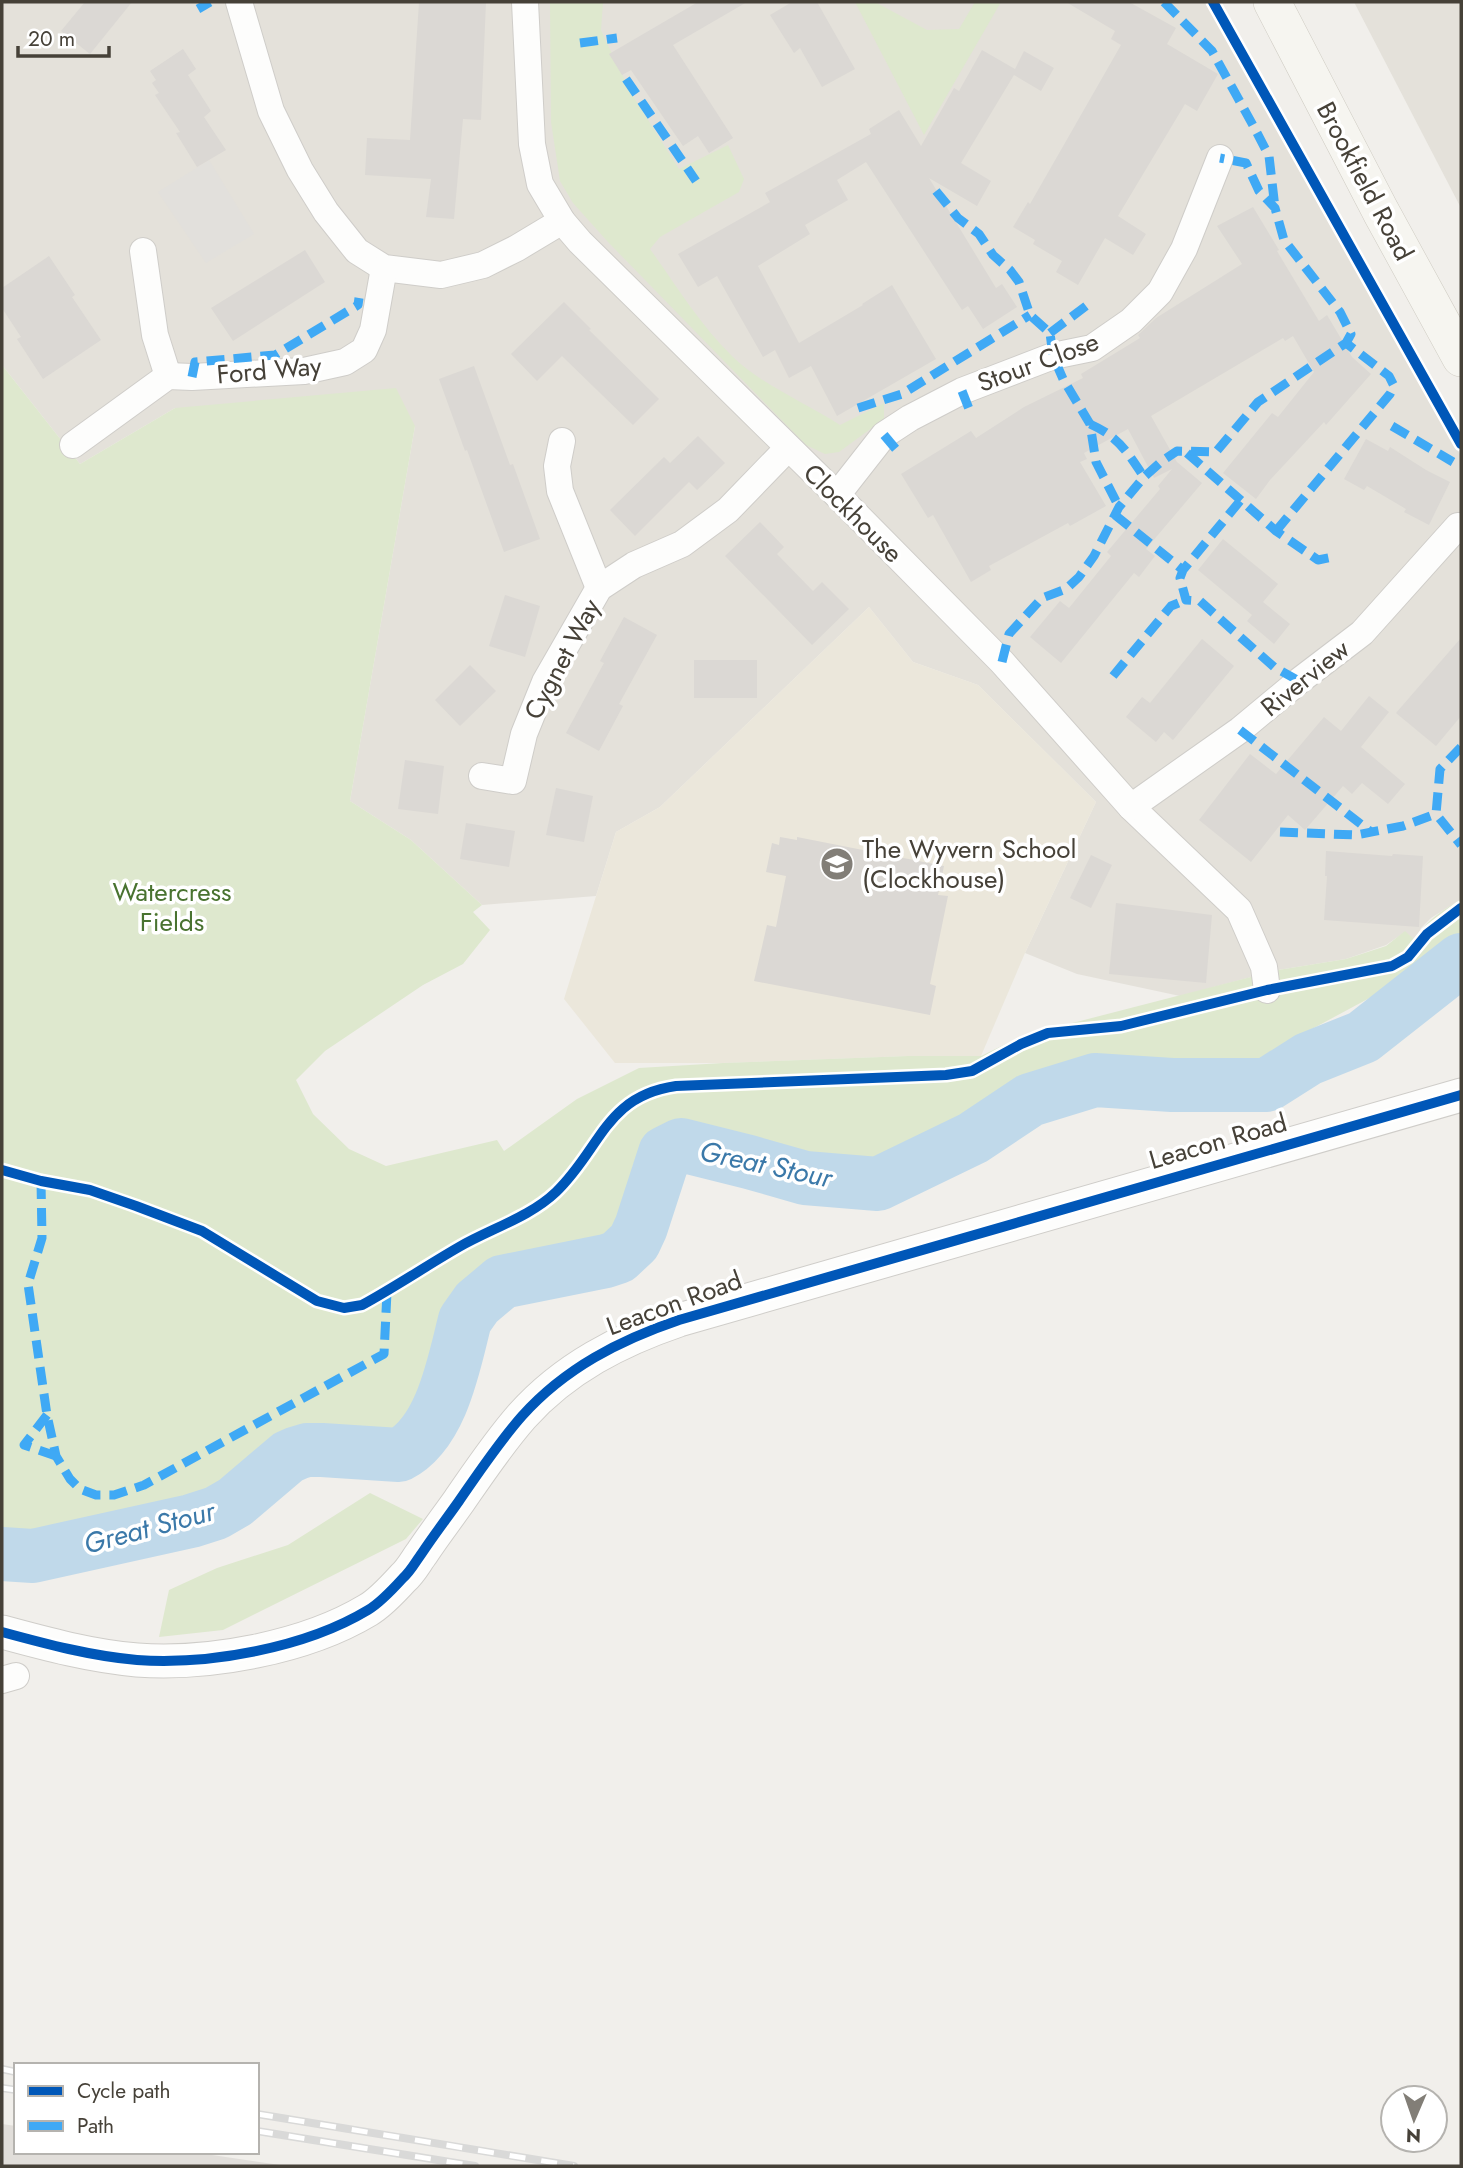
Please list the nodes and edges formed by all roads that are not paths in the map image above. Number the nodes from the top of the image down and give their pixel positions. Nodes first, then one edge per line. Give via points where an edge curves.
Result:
1 (239, 2) edge
2 (526, 2) edge
3 (1272, 2) edge
4 (1220, 158) dead end
5 (562, 221) junction
6 (143, 251) dead end
7 (384, 268) junction
8 (1461, 358) edge
9 (169, 376) junction
10 (562, 441) dead end
11 (74, 445) dead end
12 (788, 448) junction
13 (837, 495) junction
14 (1458, 526) dead end
15 (599, 588) junction
16 (482, 776) dead end
17 (1131, 807) junction
18 (1268, 990) dead end
19 (1461, 1095) edge
20 (2, 1632) edge

1 - 7 street via 271,110 300,170 357,251
2 - 5 street, Clockhouse via 532,144 540,184
3 - 8 main road, Brookfield Road
4 - 13 street, Stour Close via 1184,249 1160,292 1131,321 1092,348 1053,356 962,391 910,418 884,435
5 - 7 street via 483,265 440,275
5 - 12 street, Clockhouse
6 - 9 street via 155,335
7 - 9 street, Ford Way via 373,330 364,350 345,362 304,371
9 - 11 street
10 - 15 street, Cygnet Way via 557,466 560,491
12 - 13 street, Clockhouse
12 - 15 street, Cygnet Way via 728,510 682,544 634,565
13 - 17 street, Clockhouse via 1002,662
14 - 17 street, Riverview via 1362,633 1240,730
15 - 16 street, Cygnet Way via 545,682 524,734 513,781
17 - 18 street, Clockhouse via 1239,910 1264,967
19 - 20 street, Leacon Road via 679,1320 613,1346 552,1387 524,1414 405,1577 369,1609 301,1639 228,1656 138,1660

